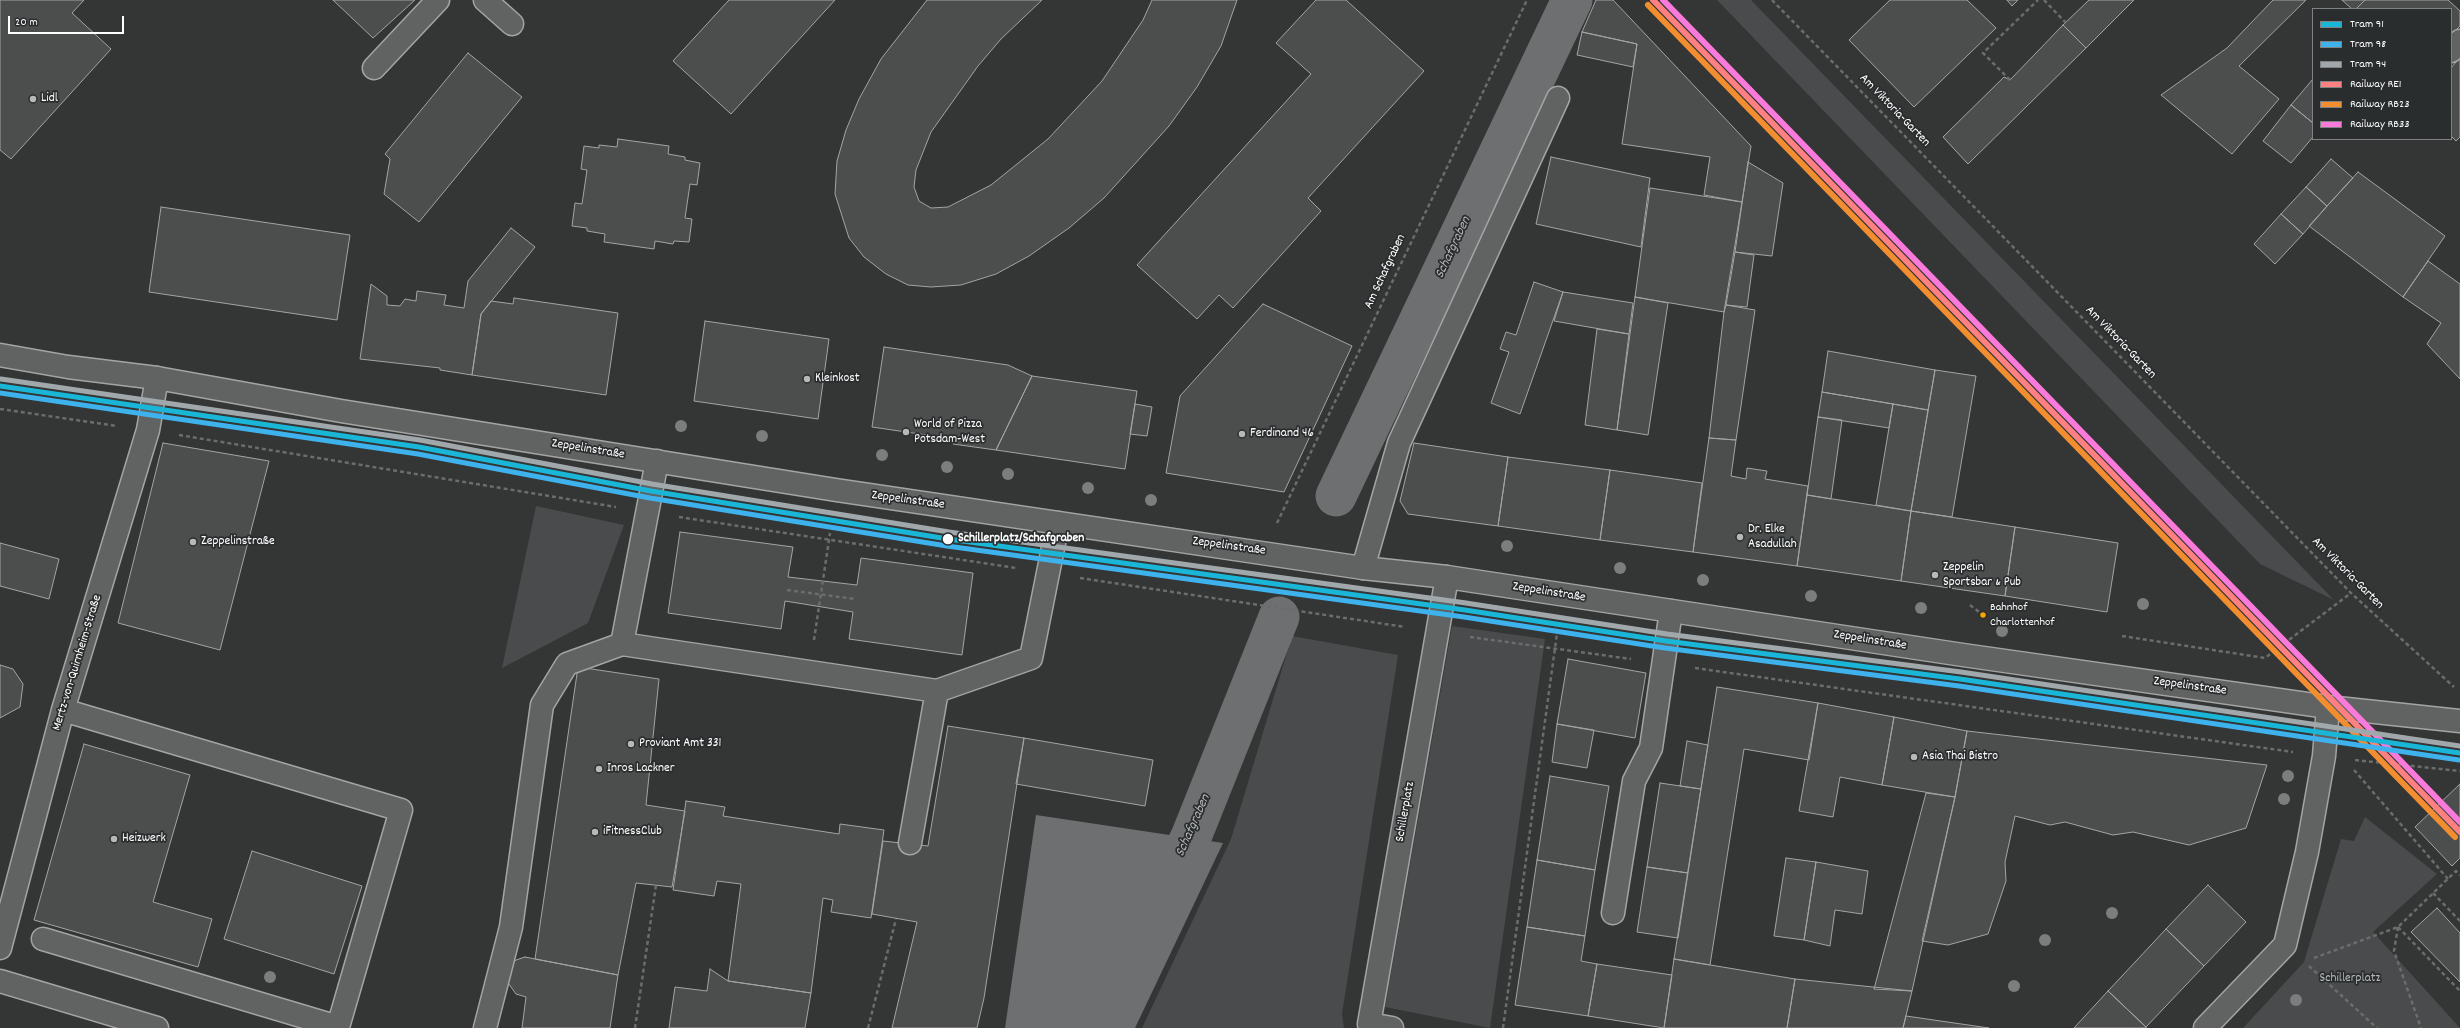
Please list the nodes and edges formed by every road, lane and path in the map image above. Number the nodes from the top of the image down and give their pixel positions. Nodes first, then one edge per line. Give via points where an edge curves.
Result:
1 (438, 0) edge
2 (485, 0) edge
3 (1527, 0) edge
4 (1772, 0) edge
5 (2038, 0) edge
6 (2044, 0) edge
7 (2066, 22) dead end
8 (512, 24) dead end
9 (2460, 41) edge
10 (2452, 49) edge
11 (374, 68) dead end
12 (2010, 80) dead end
13 (1558, 98) dead end
14 (0, 355) edge
15 (157, 378) junction
16 (0, 409) edge
17 (148, 430) junction
18 (657, 461) junction
19 (647, 512) junction
20 (1058, 523) junction
21 (830, 533) dead end
22 (829, 538) junction
23 (1263, 552) junction
24 (1363, 568) junction
25 (1048, 574) junction
26 (1447, 577) junction
27 (787, 590) dead end
28 (2351, 593) junction
29 (821, 594) junction
30 (1562, 596) junction
31 (855, 599) dead end
32 (1970, 605) dead end
33 (1671, 611) junction
34 (1983, 615) dead end
35 (1438, 632) junction
36 (2122, 636) dead end
37 (622, 644) junction
38 (1555, 649) junction
39 (1663, 664) junction
40 (810, 672) junction
41 (937, 691) junction
42 (2460, 693) edge
43 (2328, 707) junction
44 (63, 710) junction
45 (2460, 721) edge
46 (2335, 757) junction
47 (2460, 771) edge
48 (910, 843) dead end
49 (2460, 875) edge
50 (2448, 879) junction
51 (656, 885) dead end
52 (2433, 893) junction
53 (1613, 913) dead end
54 (896, 918) dead end
55 (2460, 921) edge
56 (2398, 927) junction
57 (43, 939) dead end
58 (2285, 945) junction
59 (0, 948) edge
60 (2304, 962) junction
61 (0, 981) edge
62 (2460, 990) edge
63 (157, 1028) edge
64 (485, 1028) edge
65 (635, 1028) edge
66 (868, 1028) edge
67 (1392, 1028) edge
68 (1503, 1028) edge
69 (2205, 1028) edge
70 (2377, 1028) edge
71 (2421, 1028) edge

1 - 11 main road
2 - 8 main road
3 - 23 path, Am Schafgraben
4 - 28 path, Am Viktoria-Garten
5 - 12 path via 1983,53
6 - 7 path
9 - 10 main road
13 - 24 main road via 1399,442
14 - 15 main road, Zeppelinstraße via 68,367
15 - 17 main road, Mertz-von-Quirnheim-Straße
15 - 18 main road, Zeppelinstraße
16 - 17 path
17 - 19 path
17 - 44 main road, Mertz-von-Quirnheim-Straße
18 - 19 main road
18 - 20 main road, Zeppelinstraße
19 - 22 path
19 - 37 main road
20 - 23 main road, Zeppelinstraße
20 - 25 main road
21 - 22 path
22 - 25 path
22 - 29 path
23 - 24 main road, Zeppelinstraße
24 - 26 main road, Zeppelinstraße
25 - 35 path
25 - 41 main road via 1031,658
26 - 30 main road, Zeppelinstraße
26 - 35 main road, Schillerplatz
27 - 29 path
28 - 36 path via 2265,658
28 - 42 path, Am Viktoria-Garten
29 - 31 path
29 - 40 path
30 - 33 main road, Zeppelinstraße
30 - 38 path
32 - 34 path
33 - 39 main road
33 - 43 main road, Zeppelinstraße
35 - 38 path
35 - 67 main road, Schillerplatz via 1369,1024
37 - 40 main road
37 - 64 main road via 567,664 542,705 511,926
38 - 39 path
38 - 68 path
39 - 46 path
39 - 53 main road via 1652,748 1634,781
40 - 41 main road
41 - 48 main road
43 - 45 main road, Zeppelinstraße
43 - 46 main road
44 - 57 main road via 401,810 338,1027
44 - 59 main road, Mertz-von-Quirnheim-Straße
46 - 47 path
46 - 50 path
46 - 58 main road via 2307,852
49 - 50 path via 2456,871
50 - 52 path
51 - 65 path
52 - 55 path
52 - 56 path
54 - 66 path
56 - 60 path
56 - 62 path
56 - 71 path via 2394,951
58 - 60 path
58 - 69 main road
60 - 70 path
61 - 63 main road

